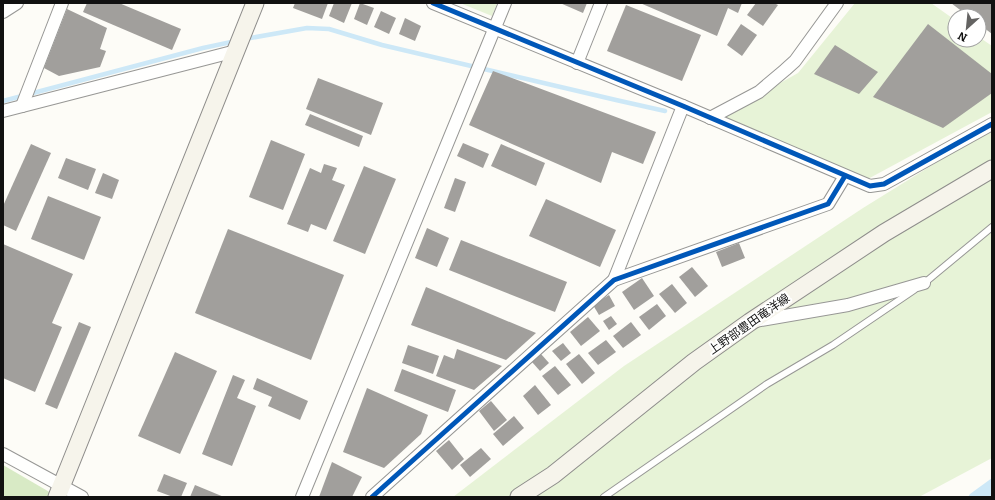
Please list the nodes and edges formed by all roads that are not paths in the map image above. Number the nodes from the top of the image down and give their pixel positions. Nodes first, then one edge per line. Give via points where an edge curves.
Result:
1 (17, 3) edge
2 (62, 3) edge
3 (255, 3) edge
4 (433, 3) edge
5 (505, 3) edge
6 (601, 3) edge
7 (837, 3) edge
8 (3, 12) edge
9 (495, 28) junction
10 (236, 51) junction
11 (576, 63) junction
12 (22, 106) junction
13 (683, 106) junction
14 (3, 111) edge
15 (710, 118) junction
16 (992, 124) edge
17 (992, 169) edge
18 (845, 176) junction
19 (992, 227) edge
20 (614, 280) junction
21 (924, 283) junction
22 (750, 322) junction
23 (3, 454) edge
24 (59, 491) edge
25 (82, 497) edge
26 (302, 497) edge
27 (372, 497) edge
28 (519, 497) edge
29 (604, 497) edge

1 - 8 street
2 - 12 street
3 - 10 main road
4 - 9 street
5 - 9 street
6 - 11 street
7 - 15 street via 785,70 759,92
9 - 11 street
9 - 26 street
10 - 12 street
10 - 24 main road
11 - 13 street
12 - 14 street
13 - 15 street
13 - 20 street
15 - 18 street
16 - 18 street via 884,184 870,186
17 - 22 main road, 上野部豊田竜洋線 via 884,232
18 - 20 street via 828,204
19 - 21 lane
20 - 27 street
21 - 22 street via 848,305
21 - 29 lane via 833,345 767,384
22 - 28 main road, 上野部豊田竜洋線 via 694,362 553,475
23 - 24 street
24 - 25 street

